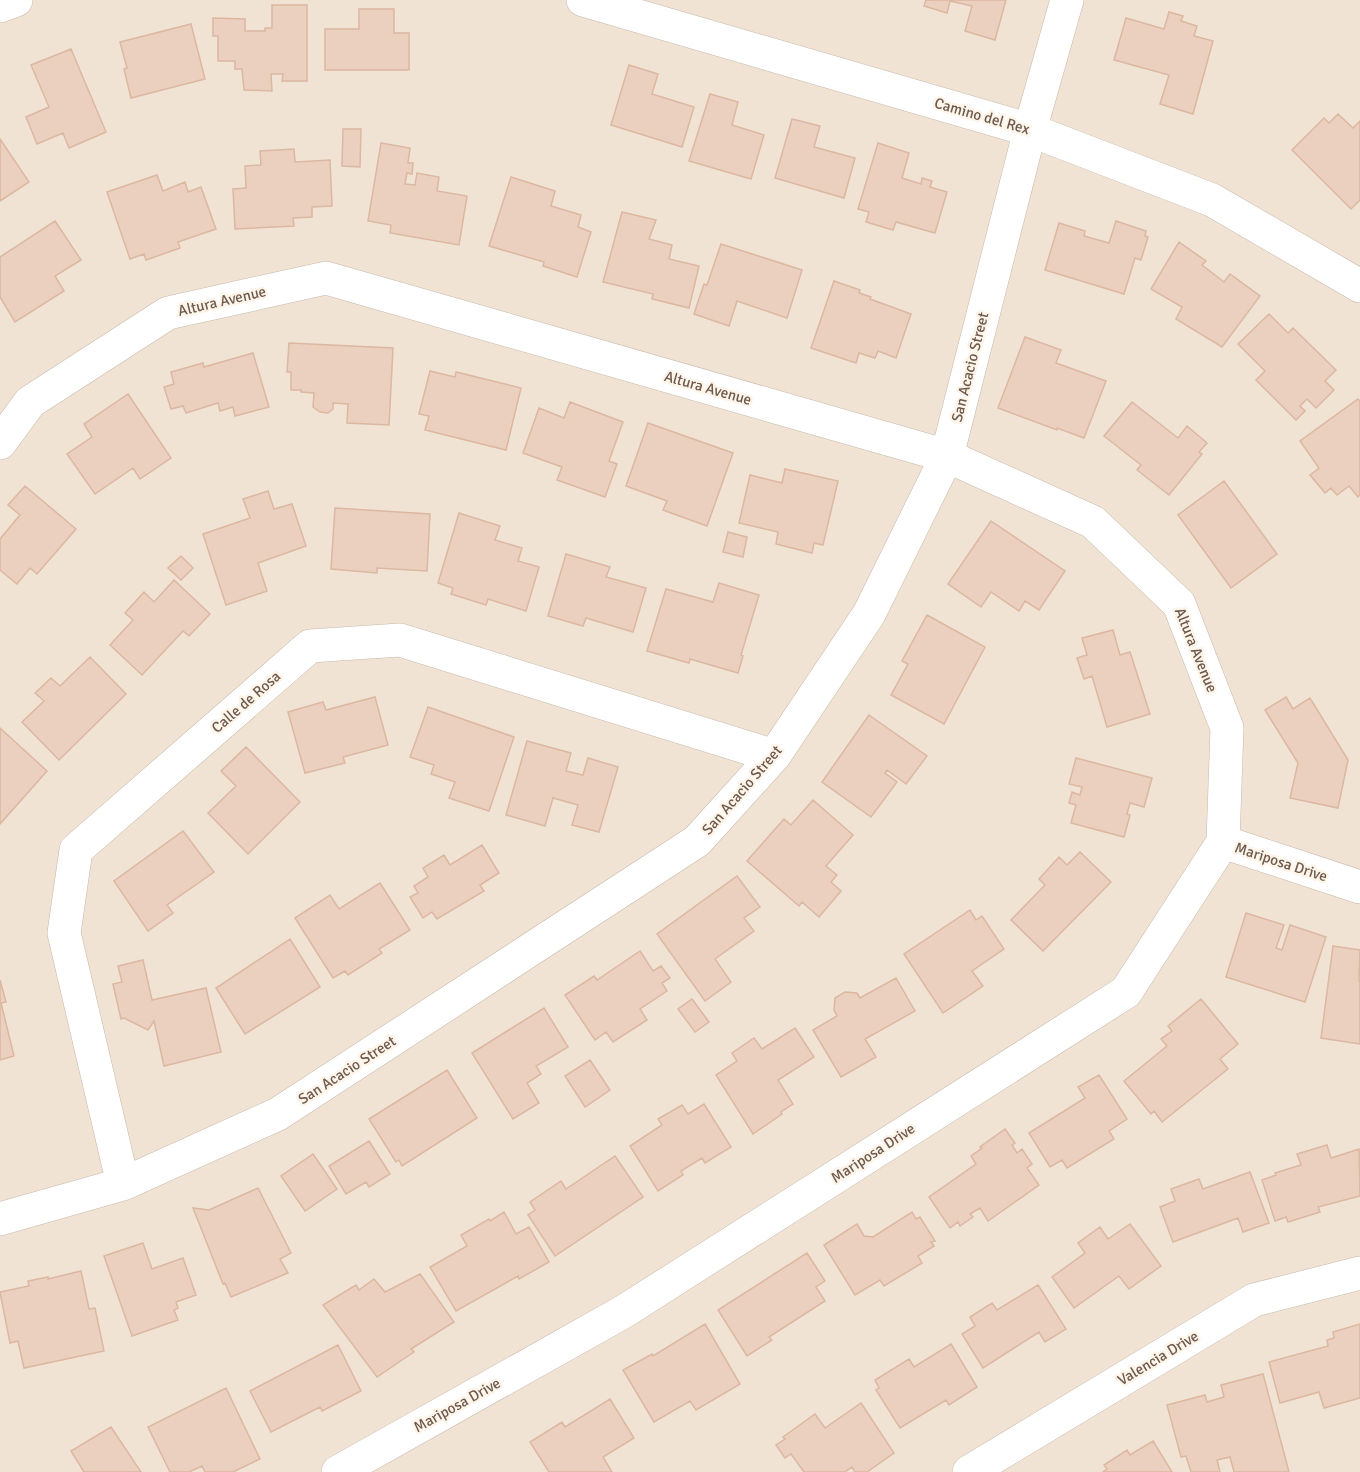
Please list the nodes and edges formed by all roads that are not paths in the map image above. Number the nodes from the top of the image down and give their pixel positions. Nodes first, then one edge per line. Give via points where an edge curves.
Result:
1 (16, 0) edge
2 (583, 0) edge
3 (1067, 0) edge
4 (0, 6) edge
5 (670, 12) edge
6 (1030, 130) junction
7 (1360, 285) edge
8 (0, 443) edge
9 (947, 456) junction
10 (774, 756) junction
11 (1222, 842) junction
12 (1360, 887) edge
13 (123, 1184) junction
14 (0, 1219) edge
15 (1360, 1273) edge
16 (338, 1472) edge
17 (969, 1472) edge

1 - 4 street
2 - 5 street, Camino del Rex
3 - 6 street, San Acacio Street
5 - 6 street, Camino del Rex
6 - 7 street, Camino del Rex via 1212,200
6 - 9 street, San Acacio Street
8 - 9 street, Altura Avenue via 30,402 168,313 326,278
9 - 10 street, San Acacio Street via 869,614
9 - 11 street, Altura Avenue via 1093,522 1179,604 1227,728
10 - 13 street, San Acacio Street via 697,841 278,1114
10 - 13 street, Calle de Rosa via 400,640 310,646 76,850 64,933
11 - 12 street, Mariposa Drive
11 - 16 street, Mariposa Drive via 1126,992 623,1312
13 - 14 street, San Acacio Street
15 - 17 street, Valencia Drive via 1254,1300

